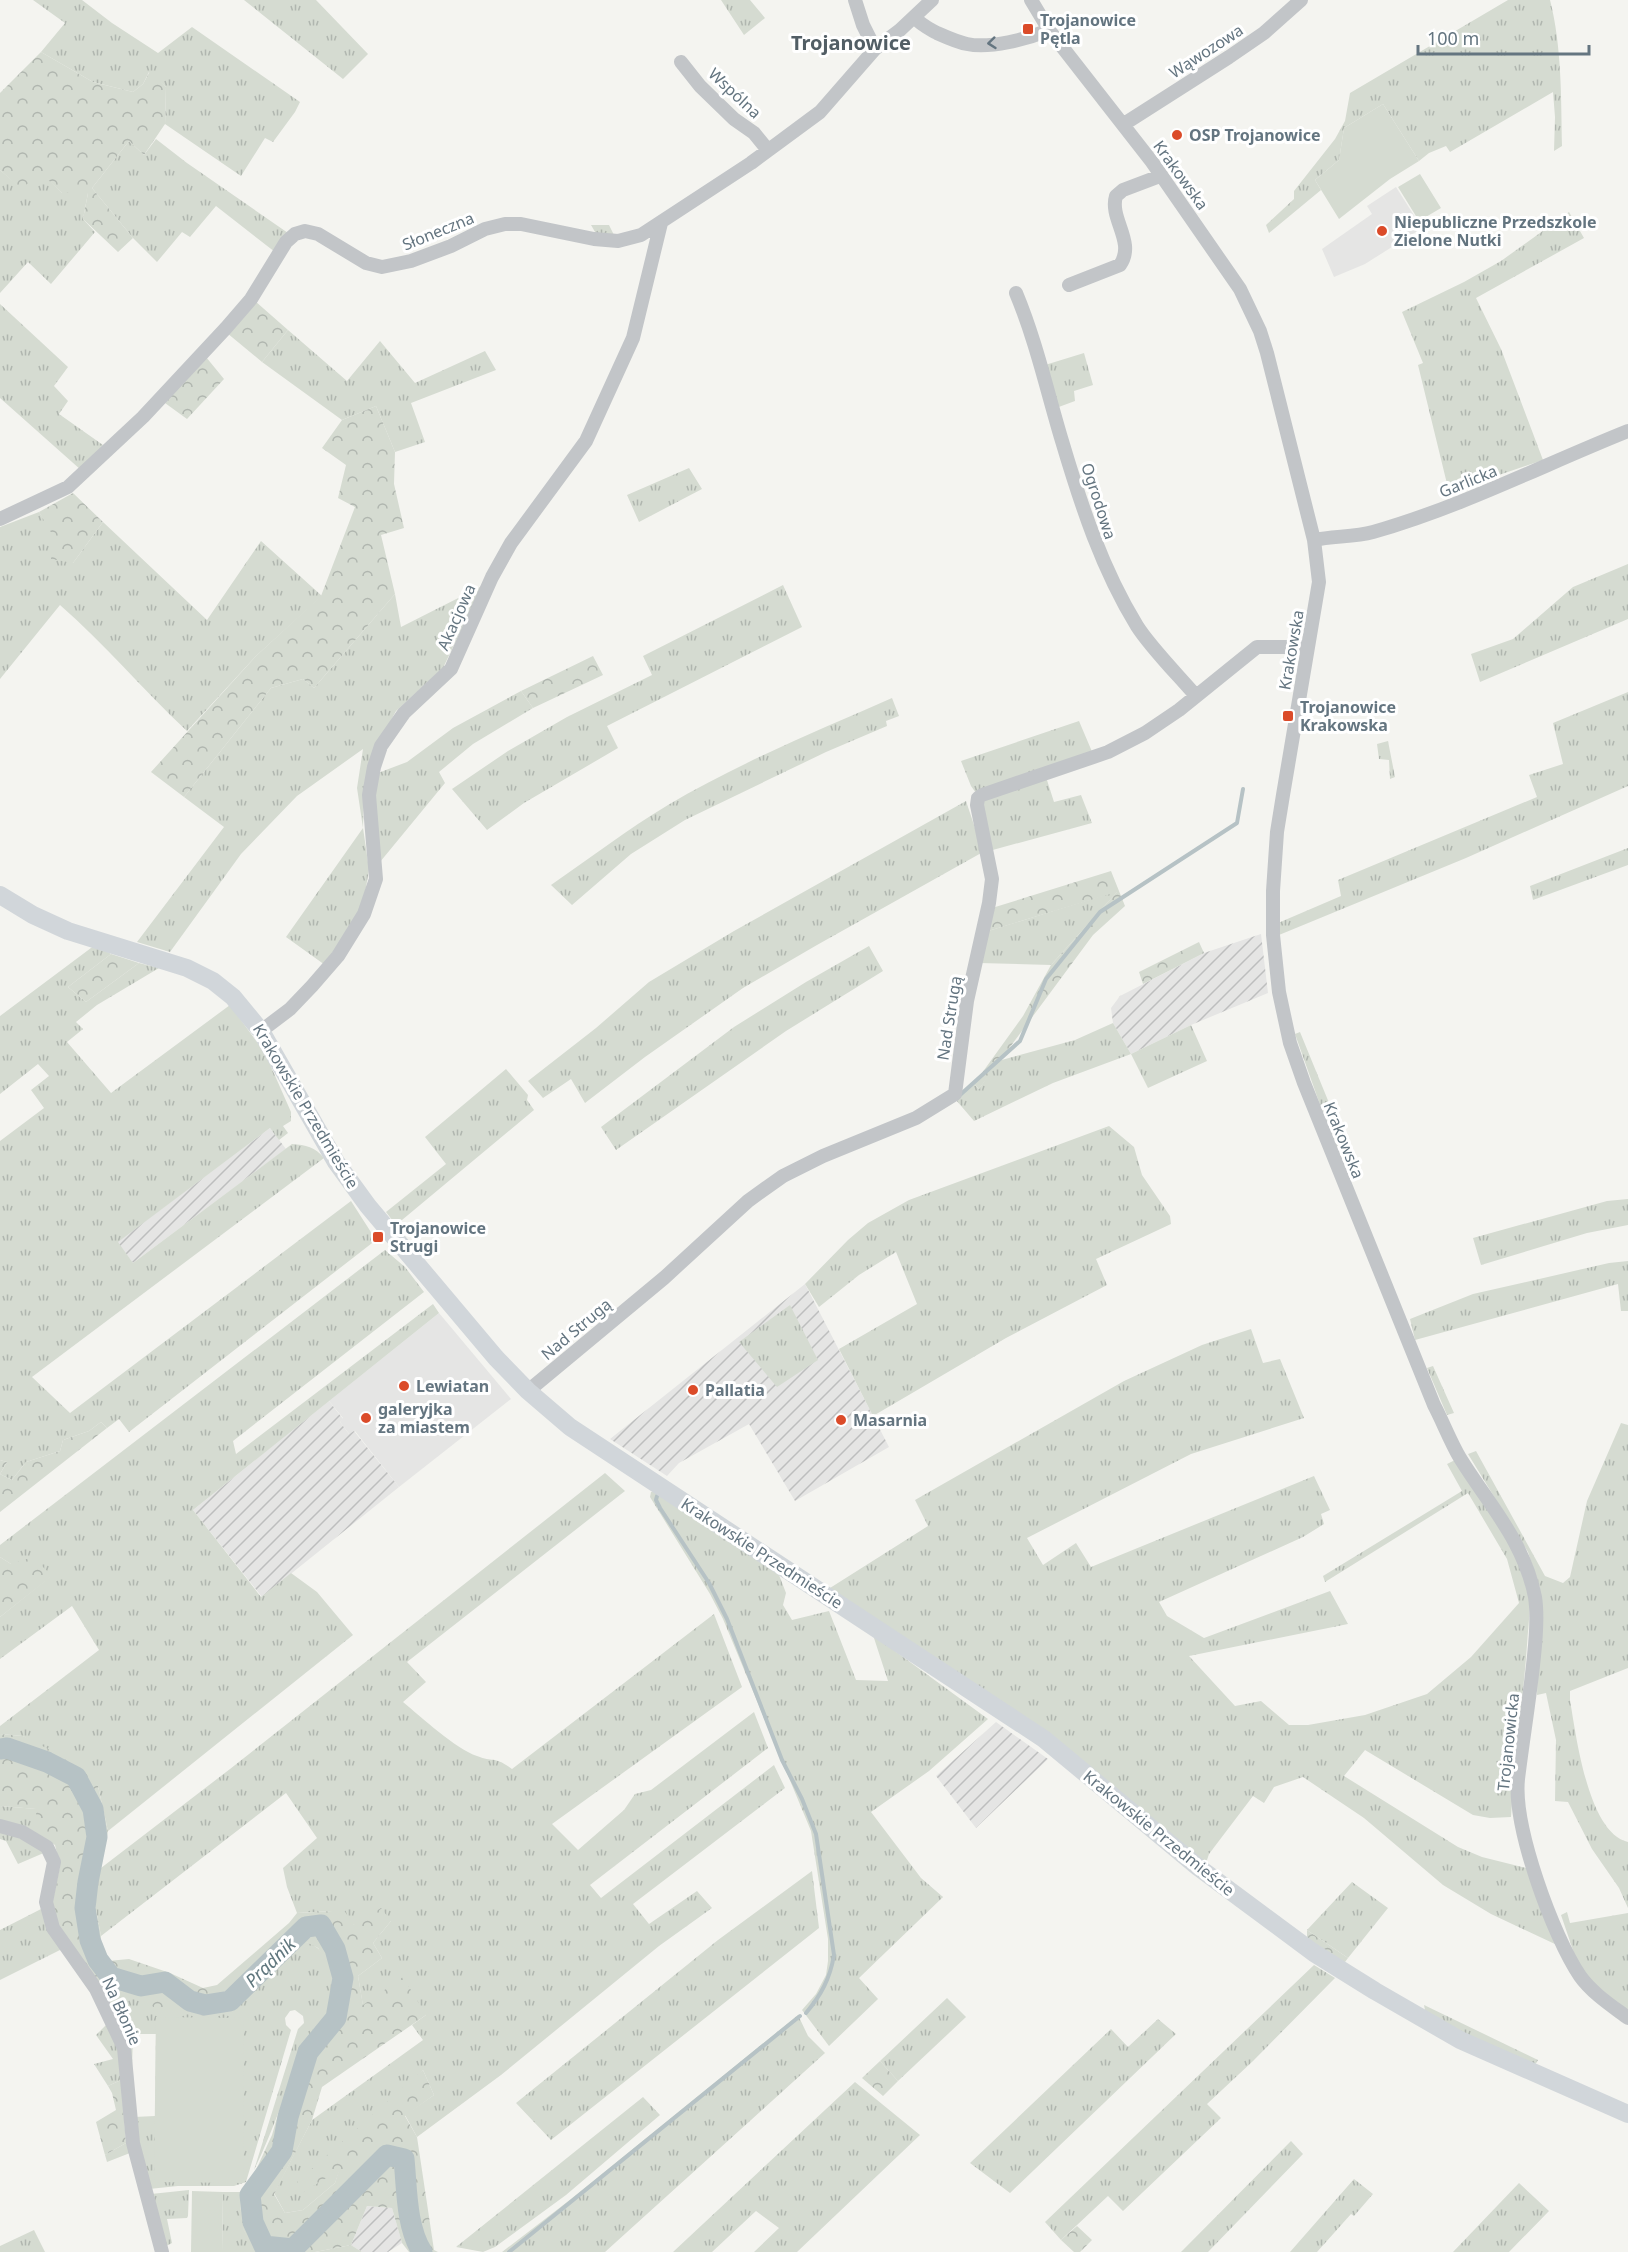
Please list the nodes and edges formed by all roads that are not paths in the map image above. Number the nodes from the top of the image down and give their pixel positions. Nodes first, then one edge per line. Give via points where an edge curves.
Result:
1 (855, 0) edge
2 (932, 0) edge
3 (1031, 0) edge
4 (1301, 0) edge
5 (914, 17) junction
6 (1049, 30) junction
7 (875, 49) junction
8 (681, 62) dead end
9 (1124, 124) junction
10 (767, 149) junction
11 (1160, 176) junction
12 (661, 223) junction
13 (1069, 285) dead end
14 (1016, 293) dead end
15 (1628, 431) edge
16 (0, 519) edge
17 (1314, 540) junction
18 (1308, 646) junction
19 (1196, 696) junction
20 (0, 896) edge
21 (261, 1031) junction
22 (528, 1391) junction
23 (1460, 1456) joint
24 (0, 1826) edge
25 (1628, 2018) edge
26 (1628, 2114) edge
27 (162, 2252) edge

1 - 7 street
2 - 5 street, Słoneczna
3 - 6 street, Krakowska
4 - 9 street, Wąwozowa via 1247,44
6 -> 5 street via 1004,42 968,45 930,29
5 - 7 street, Słoneczna
6 - 9 street, Krakowska
7 - 10 street, Słoneczna via 820,112
8 - 10 street, Wspólna via 700,86
9 - 11 street, Krakowska
10 - 12 street, Słoneczna
11 - 13 street via 1116,196 1115,209 1125,251 1120,265
11 - 17 street, Krakowska via 1240,289 1260,331
12 - 16 street, Słoneczna via 641,235 618,241 505,224 389,267 366,263 318,234 300,231 286,242 251,298 226,328 134,426 68,487
12 - 21 street, Akacjowa via 633,339 586,441 508,547 452,669 404,713 381,746 369,795 375,879 364,914 338,956 312,986
14 - 19 street, Ogrodowa via 1100,554 1139,629
15 - 17 street, Garlicka via 1421,517 1370,532
17 - 18 street, Krakowska via 1319,582
18 - 19 street, Nad Strugą via 1257,646
18 - 23 street, Krakowska via 1277,832 1273,935 1279,992 1290,1043 1311,1102 1434,1405
19 - 22 street, Nad Strugą via 1152,729 1107,752 978,798 992,879 967,1001 955,1094 916,1118 783,1176 748,1201 664,1278
20 - 21 main road, Krakowskie Przedmieście via 58,927 199,974 233,997
21 - 22 main road, Krakowskie Przedmieście via 359,1194
22 - 26 main road, Krakowskie Przedmieście via 582,1436 1044,1739 1198,1867 1314,1953 1460,2040
23 - 25 street, Trojanowicka via 1516,1543 1530,1575 1535,1601 1536,1636 1518,1782 1524,1840 1569,1958 1595,1992
24 - 27 street, Na Błonie via 22,1832 47,1847 54,1862 46,1902 53,1928 96,1989 124,2048 133,2143

